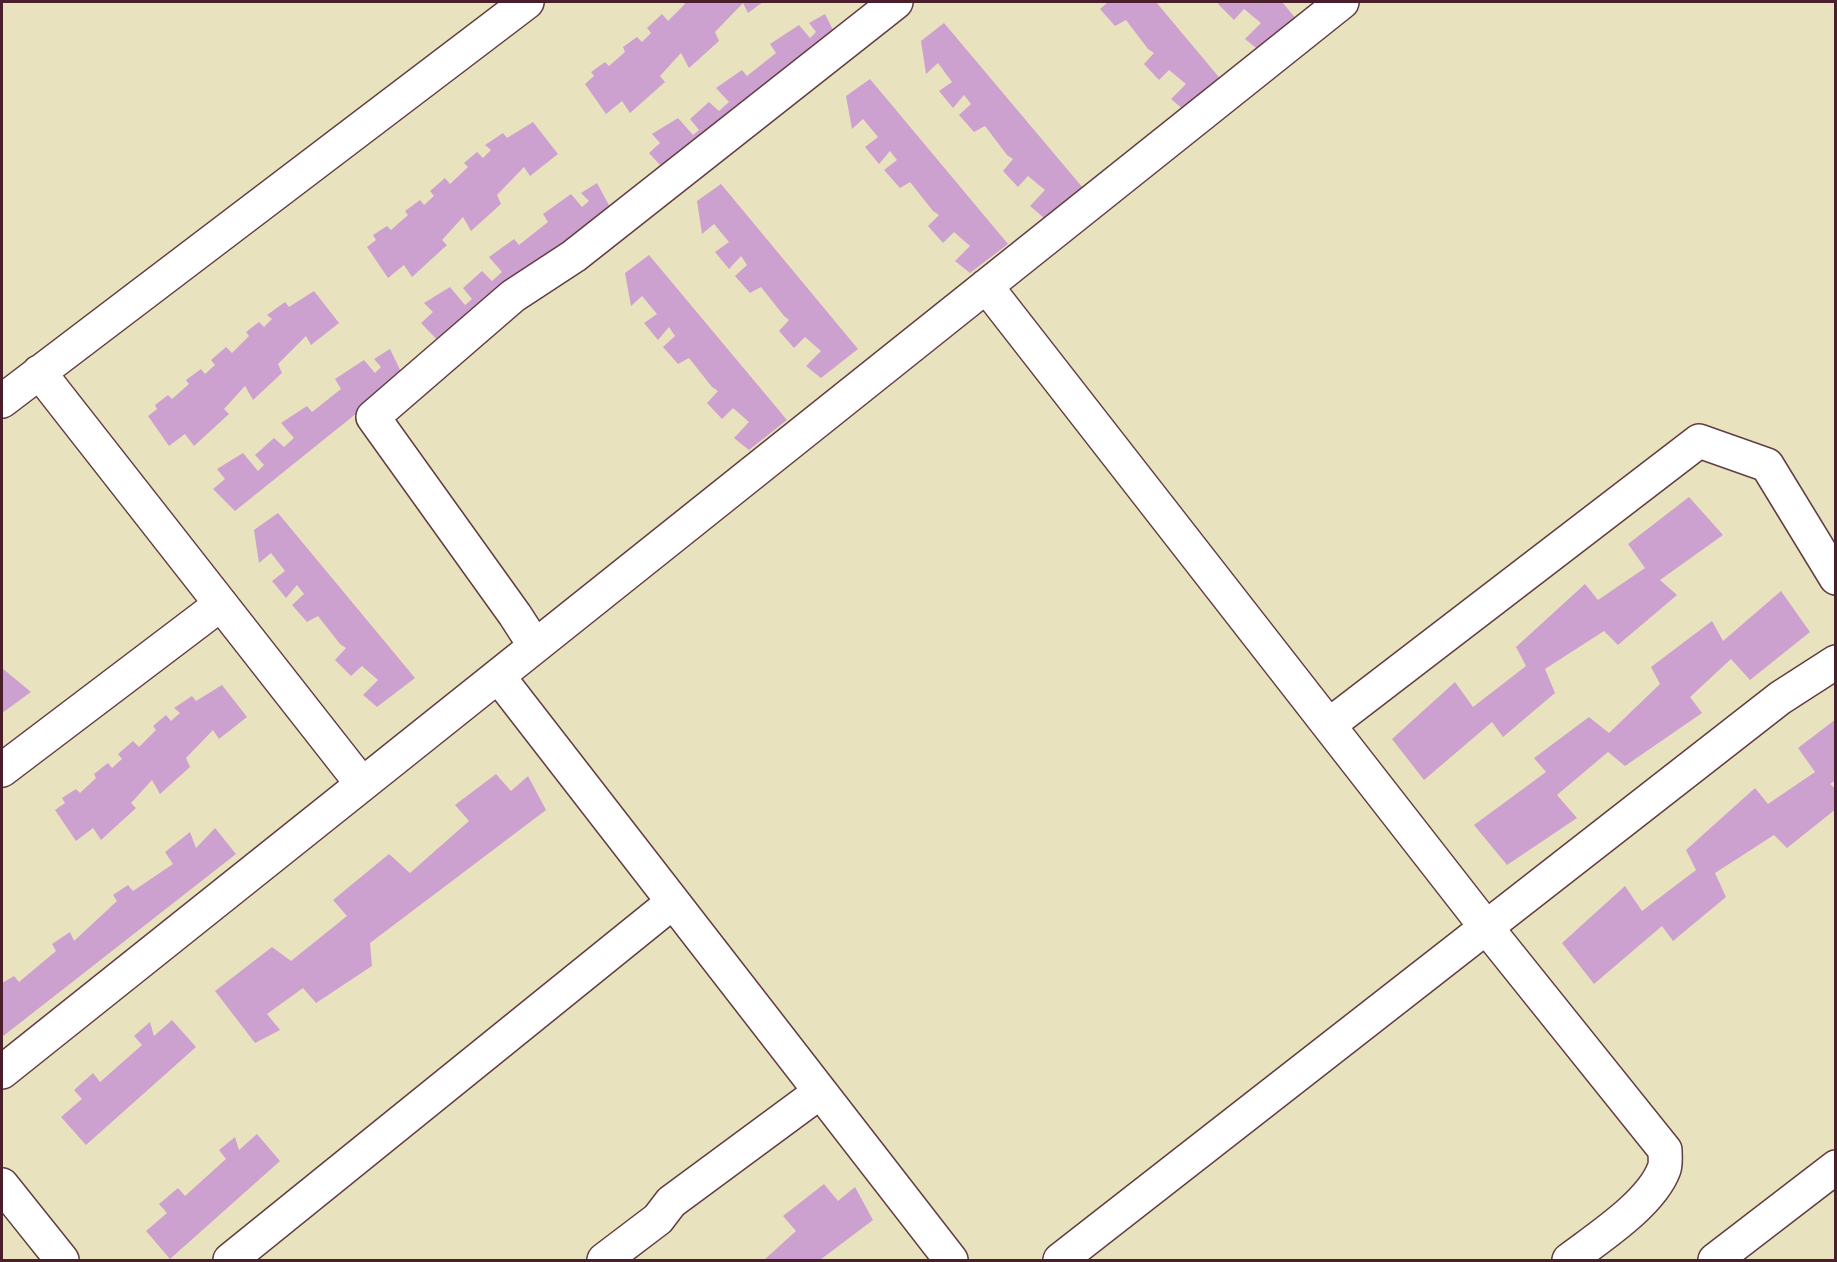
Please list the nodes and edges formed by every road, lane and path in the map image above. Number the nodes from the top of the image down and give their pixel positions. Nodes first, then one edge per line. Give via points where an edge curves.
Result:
1 (527, 2) edge
2 (896, 2) edge
3 (1342, 2) edge
4 (986, 286) junction
5 (39, 372) junction
6 (2, 401) edge
7 (1836, 578) edge
8 (221, 604) junction
9 (535, 646) junction
10 (1836, 662) edge
11 (498, 676) junction
12 (1329, 725) junction
13 (2, 770) edge
14 (362, 784) junction
15 (673, 902) junction
16 (1486, 927) junction
17 (2, 1072) edge
18 (820, 1092) junction
19 (1836, 1167) edge
20 (2, 1185) edge
21 (62, 1260) edge
22 (230, 1260) edge
23 (604, 1260) edge
24 (951, 1260) edge
25 (1060, 1260) edge
26 (1569, 1260) edge
27 (1715, 1260) edge

1 - 5 street
2 - 9 street via 574,256 513,296 373,417
3 - 4 street
4 - 9 street
4 - 12 street
5 - 6 street
5 - 8 street
7 - 12 street via 1767,465 1699,441
8 - 13 street
8 - 14 street
9 - 11 street
10 - 16 street via 1780,698
11 - 14 street
11 - 15 street
12 - 16 street
14 - 17 street
15 - 18 street
15 - 22 street
16 - 25 street
16 - 26 street via 1665,1150 1665,1167 1655,1186 1631,1212
18 - 23 street via 671,1202 658,1219
18 - 24 street
19 - 27 street
20 - 21 street

